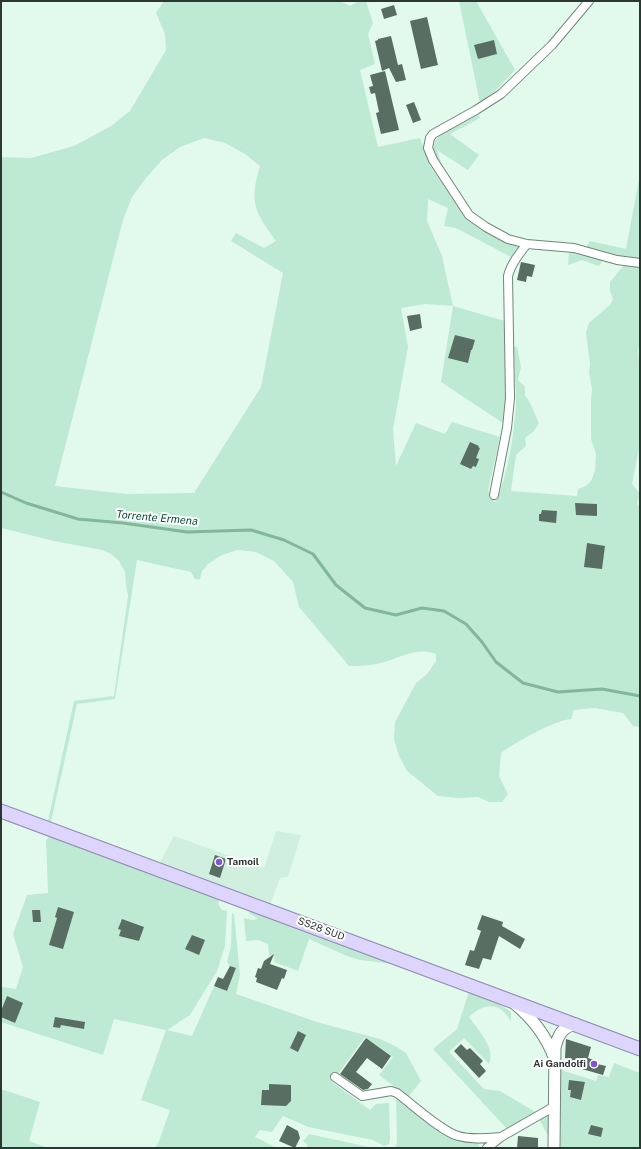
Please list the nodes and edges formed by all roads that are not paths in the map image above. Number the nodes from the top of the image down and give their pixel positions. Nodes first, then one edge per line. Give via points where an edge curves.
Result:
1 (589, 1) edge
2 (527, 244) junction
3 (640, 263) edge
4 (494, 495) dead end
5 (1, 811) edge
6 (510, 1000) junction
7 (553, 1016) junction
8 (576, 1024) junction
9 (559, 1034) junction
10 (543, 1035) junction
11 (640, 1049) edge
12 (554, 1057) junction
13 (335, 1077) dead end
14 (555, 1106) junction
15 (502, 1137) junction
16 (487, 1148) edge
17 (554, 1148) edge

1 - 2 street via 552,45 500,94 437,130 430,138 428,148 433,160 469,215 508,239
2 - 3 street via 574,248 617,260
2 - 4 street via 508,276 510,398 506,436
5 - 6 main road, SS28 SUD
6 - 7 main road, SS28 SUD
6 - 10 main road
7 - 8 main road, SS28 SUD
7 - 9 main road via 559,1026
7 - 10 main road via 547,1020
8 - 9 main road
8 - 11 main road, SS28 SUD
9 - 12 main road
10 - 12 main road
12 - 14 main road
13 - 15 street via 362,1096 397,1092 443,1128 458,1136 481,1139
14 - 15 street
14 - 17 main road
15 - 16 street

